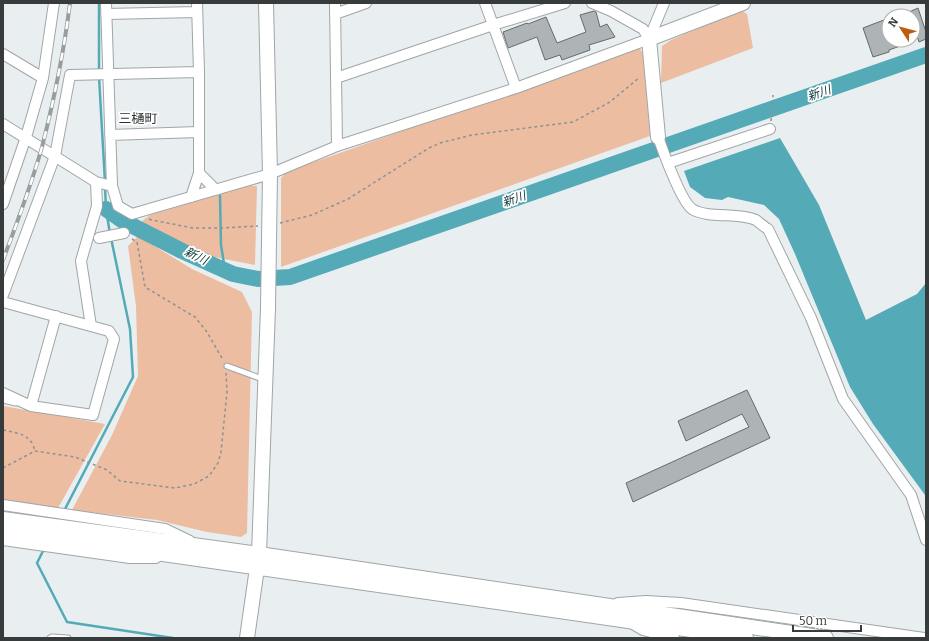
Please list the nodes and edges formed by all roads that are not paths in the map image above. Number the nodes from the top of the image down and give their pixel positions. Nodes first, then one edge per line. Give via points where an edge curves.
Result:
1 (54, 3) edge
2 (106, 3) edge
3 (266, 3) edge
4 (335, 3) edge
5 (366, 3) edge
6 (485, 3) edge
7 (565, 3) edge
8 (592, 3) edge
9 (664, 3) edge
10 (743, 3) edge
11 (613, 7) edge
12 (197, 8) edge
13 (106, 14) junction
14 (335, 14) junction
15 (493, 25) junction
16 (649, 39) junction
17 (3, 54) edge
18 (199, 72) junction
19 (102, 74) junction
20 (43, 78) junction
21 (336, 78) junction
22 (516, 88) junction
23 (3, 124) edge
24 (770, 129) road end
25 (198, 132) junction
26 (110, 134) junction
27 (26, 137) junction
28 (658, 137) joint
29 (337, 146) junction
30 (55, 156) junction
31 (668, 163) junction
32 (199, 172) junction
33 (270, 174) junction
34 (104, 184) junction
35 (216, 190) junction
36 (191, 197) junction
37 (4, 200) edge
38 (124, 233) road end
39 (99, 238) dead end
40 (3, 295) edge
41 (3, 302) edge
42 (56, 316) junction
43 (91, 326) junction
44 (226, 366) road end
45 (265, 380) junction
46 (3, 393) edge
47 (3, 400) edge
48 (31, 406) junction
49 (3, 505) edge
50 (3, 519) edge
51 (3, 530) edge
52 (61, 532) junction
53 (3, 540) edge
54 (926, 540) edge
55 (258, 561) junction
56 (598, 604) junction
57 (628, 621) junction
58 (643, 634) edge
59 (50, 638) edge
60 (68, 638) edge
61 (247, 638) edge
62 (674, 638) edge
63 (746, 638) edge
64 (826, 638) edge
65 (924, 638) edge

1 - 20 street
2 - 13 street
3 - 33 street
4 - 14 street
5 - 14 street
6 - 15 street
7 - 15 street
8 - 11 street
9 - 16 street
10 - 16 street
11 - 16 street via 644,28
12 - 13 street
12 - 18 street
13 - 19 street
14 - 21 street
15 - 21 street
15 - 22 street
16 - 22 street
16 - 28 street
17 - 20 street
18 - 19 street
18 - 25 street
19 - 26 street
19 - 30 street via 70,75
20 - 27 street
21 - 29 street
22 - 29 street
23 - 27 street
24 - 31 street
25 - 26 street
25 - 32 street
26 - 34 street
27 - 30 street
27 - 37 street
28 - 31 street
29 - 33 street
30 - 34 street
30 - 40 street
31 - 54 street via 684,199 691,208 755,220 768,230 811,318 843,399 911,495
32 - 35 street
32 - 36 street
33 - 35 street
33 - 45 street
34 - 36 street via 118,206 132,214
34 - 43 street via 81,261
35 - 36 street
38 - 39 street
41 - 42 street
42 - 43 street
42 - 48 street
43 - 48 street via 109,331 114,339 93,415
44 - 45 lane
45 - 55 street
46 - 48 street
47 - 48 lane
49 - 52 street via 56,512
50 - 52 street
51 - 52 street
52 - 53 street via 39,546
52 - 55 street via 199,546
52 - 55 street via 190,558
55 - 56 street
55 - 57 street
55 - 61 street
56 - 64 street
56 - 65 street via 646,601 681,603
57 - 58 street
57 - 63 street
58 - 62 street
59 - 60 lane

